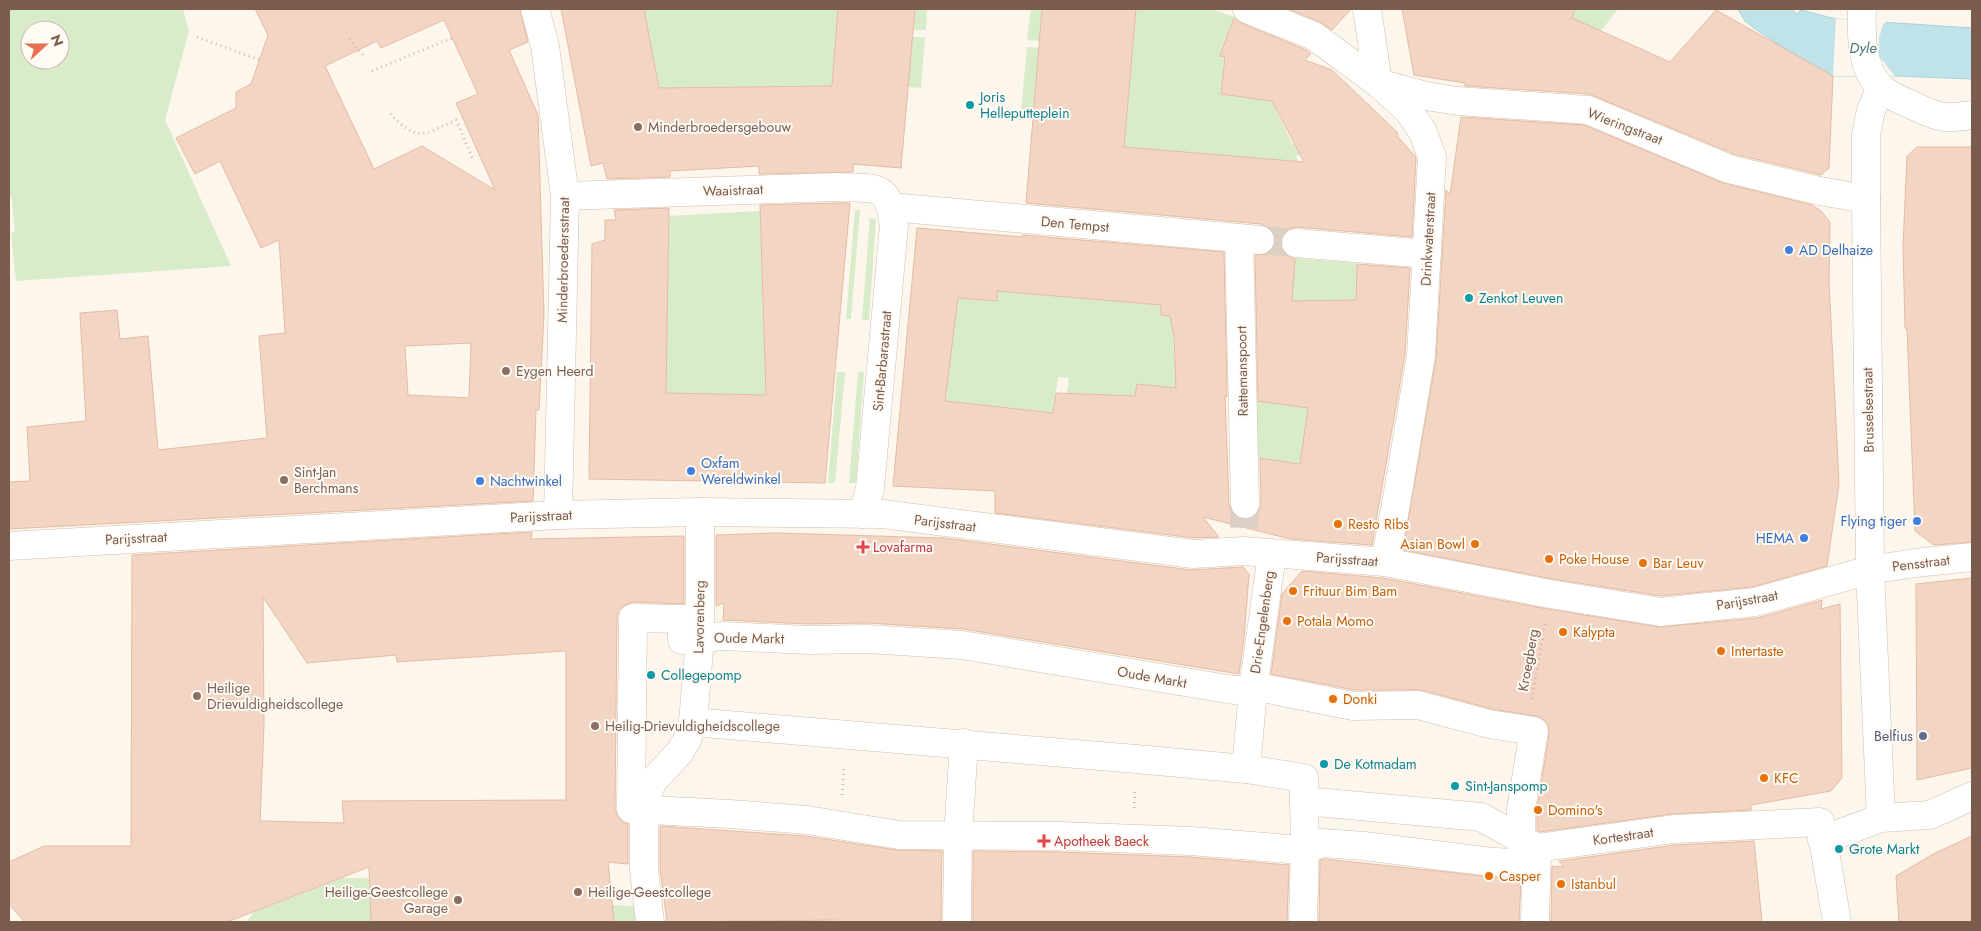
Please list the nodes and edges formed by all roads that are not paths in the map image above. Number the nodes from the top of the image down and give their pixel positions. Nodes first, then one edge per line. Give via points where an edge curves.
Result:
1 (535, 9) edge
2 (1247, 9) edge
3 (1367, 9) edge
4 (1862, 14) edge
5 (1877, 82) junction
6 (1378, 83) junction
7 (1972, 115) edge
8 (565, 196) junction
9 (1866, 199) junction
10 (891, 207) junction
11 (1249, 239) joint
12 (1296, 243) tunnel mouth
13 (1427, 254) junction
14 (700, 512) junction
15 (558, 514) junction
16 (873, 514) junction
17 (1244, 528) junction
18 (9, 546) edge
19 (1272, 554) junction
20 (1972, 557) edge
21 (1385, 562) junction
22 (1870, 570) junction
23 (700, 638) junction
24 (1253, 690) junction
25 (693, 722) junction
26 (964, 743) junction
27 (1246, 769) junction
28 (1972, 796) edge
29 (1304, 801) junction
30 (644, 811) junction
31 (1881, 818) junction
32 (958, 836) junction
33 (1822, 840) junction
34 (1530, 844) junction
35 (1305, 849) junction
36 (650, 922) edge
37 (957, 922) edge
38 (1303, 922) edge
39 (1535, 922) edge
40 (1836, 922) edge

1 - 8 street, Minderbroedersstraat via 545,46
2 - 6 street, Drinkwaterstraat via 1314,36
3 - 6 street
4 - 5 street via 1866,61
5 - 7 street via 1908,104 1939,115
5 - 9 street, Brusselsestraat via 1866,135
6 - 9 street, Wieringstraat via 1458,101 1588,110 1729,169
6 - 13 street, Drinkwaterstraat via 1408,110 1432,157
8 - 10 street, Waaistraat via 836,186 877,189 887,197
8 - 15 street, Minderbroedersstraat
9 - 22 street, Brusselsestraat
10 - 11 street, Den Tempst
10 - 16 street, Sint-Barbarastraat via 894,226 870,488
11 - 17 street, Rattemanspoort
12 - 13 street
13 - 21 street, Drinkwaterstraat via 1421,356
14 - 15 street, Parijsstraat
14 - 16 street, Parijsstraat
14 - 23 street, Lavorenberg
15 - 18 street, Parijsstraat
16 - 17 street, Parijsstraat via 1193,554
17 - 19 street, Parijsstraat
19 - 21 street, Parijsstraat
19 - 24 street, Drie-Engelenberg
20 - 22 street, Pensstraat
21 - 22 street, Parijsstraat via 1661,612 1755,602
22 - 31 street, Brusselsestraat
23 - 24 street, Oude Markt via 868,639 962,645 1234,690
23 - 25 street, Lavorenberg
23 - 30 street, Oude Markt via 682,640 682,619 633,618 631,809
24 - 27 street
24 - 34 street, Oude Markt via 1268,689 1353,706 1418,706 1534,732 1521,810
25 - 26 street
25 - 30 street, Lavorenberg via 679,753 653,781
26 - 27 street
26 - 32 street
27 - 29 street via 1304,778
28 - 31 street via 1930,815
29 - 34 street via 1481,817
29 - 35 street
30 - 32 street via 807,820 899,835
30 - 36 street, Lavorenberg via 644,870
31 - 33 street
32 - 35 street via 1059,836
32 - 37 street
33 - 34 street, Kortestraat via 1820,822 1674,829
33 - 40 street
34 - 35 street via 1522,864 1323,843
34 - 39 street
35 - 38 street

